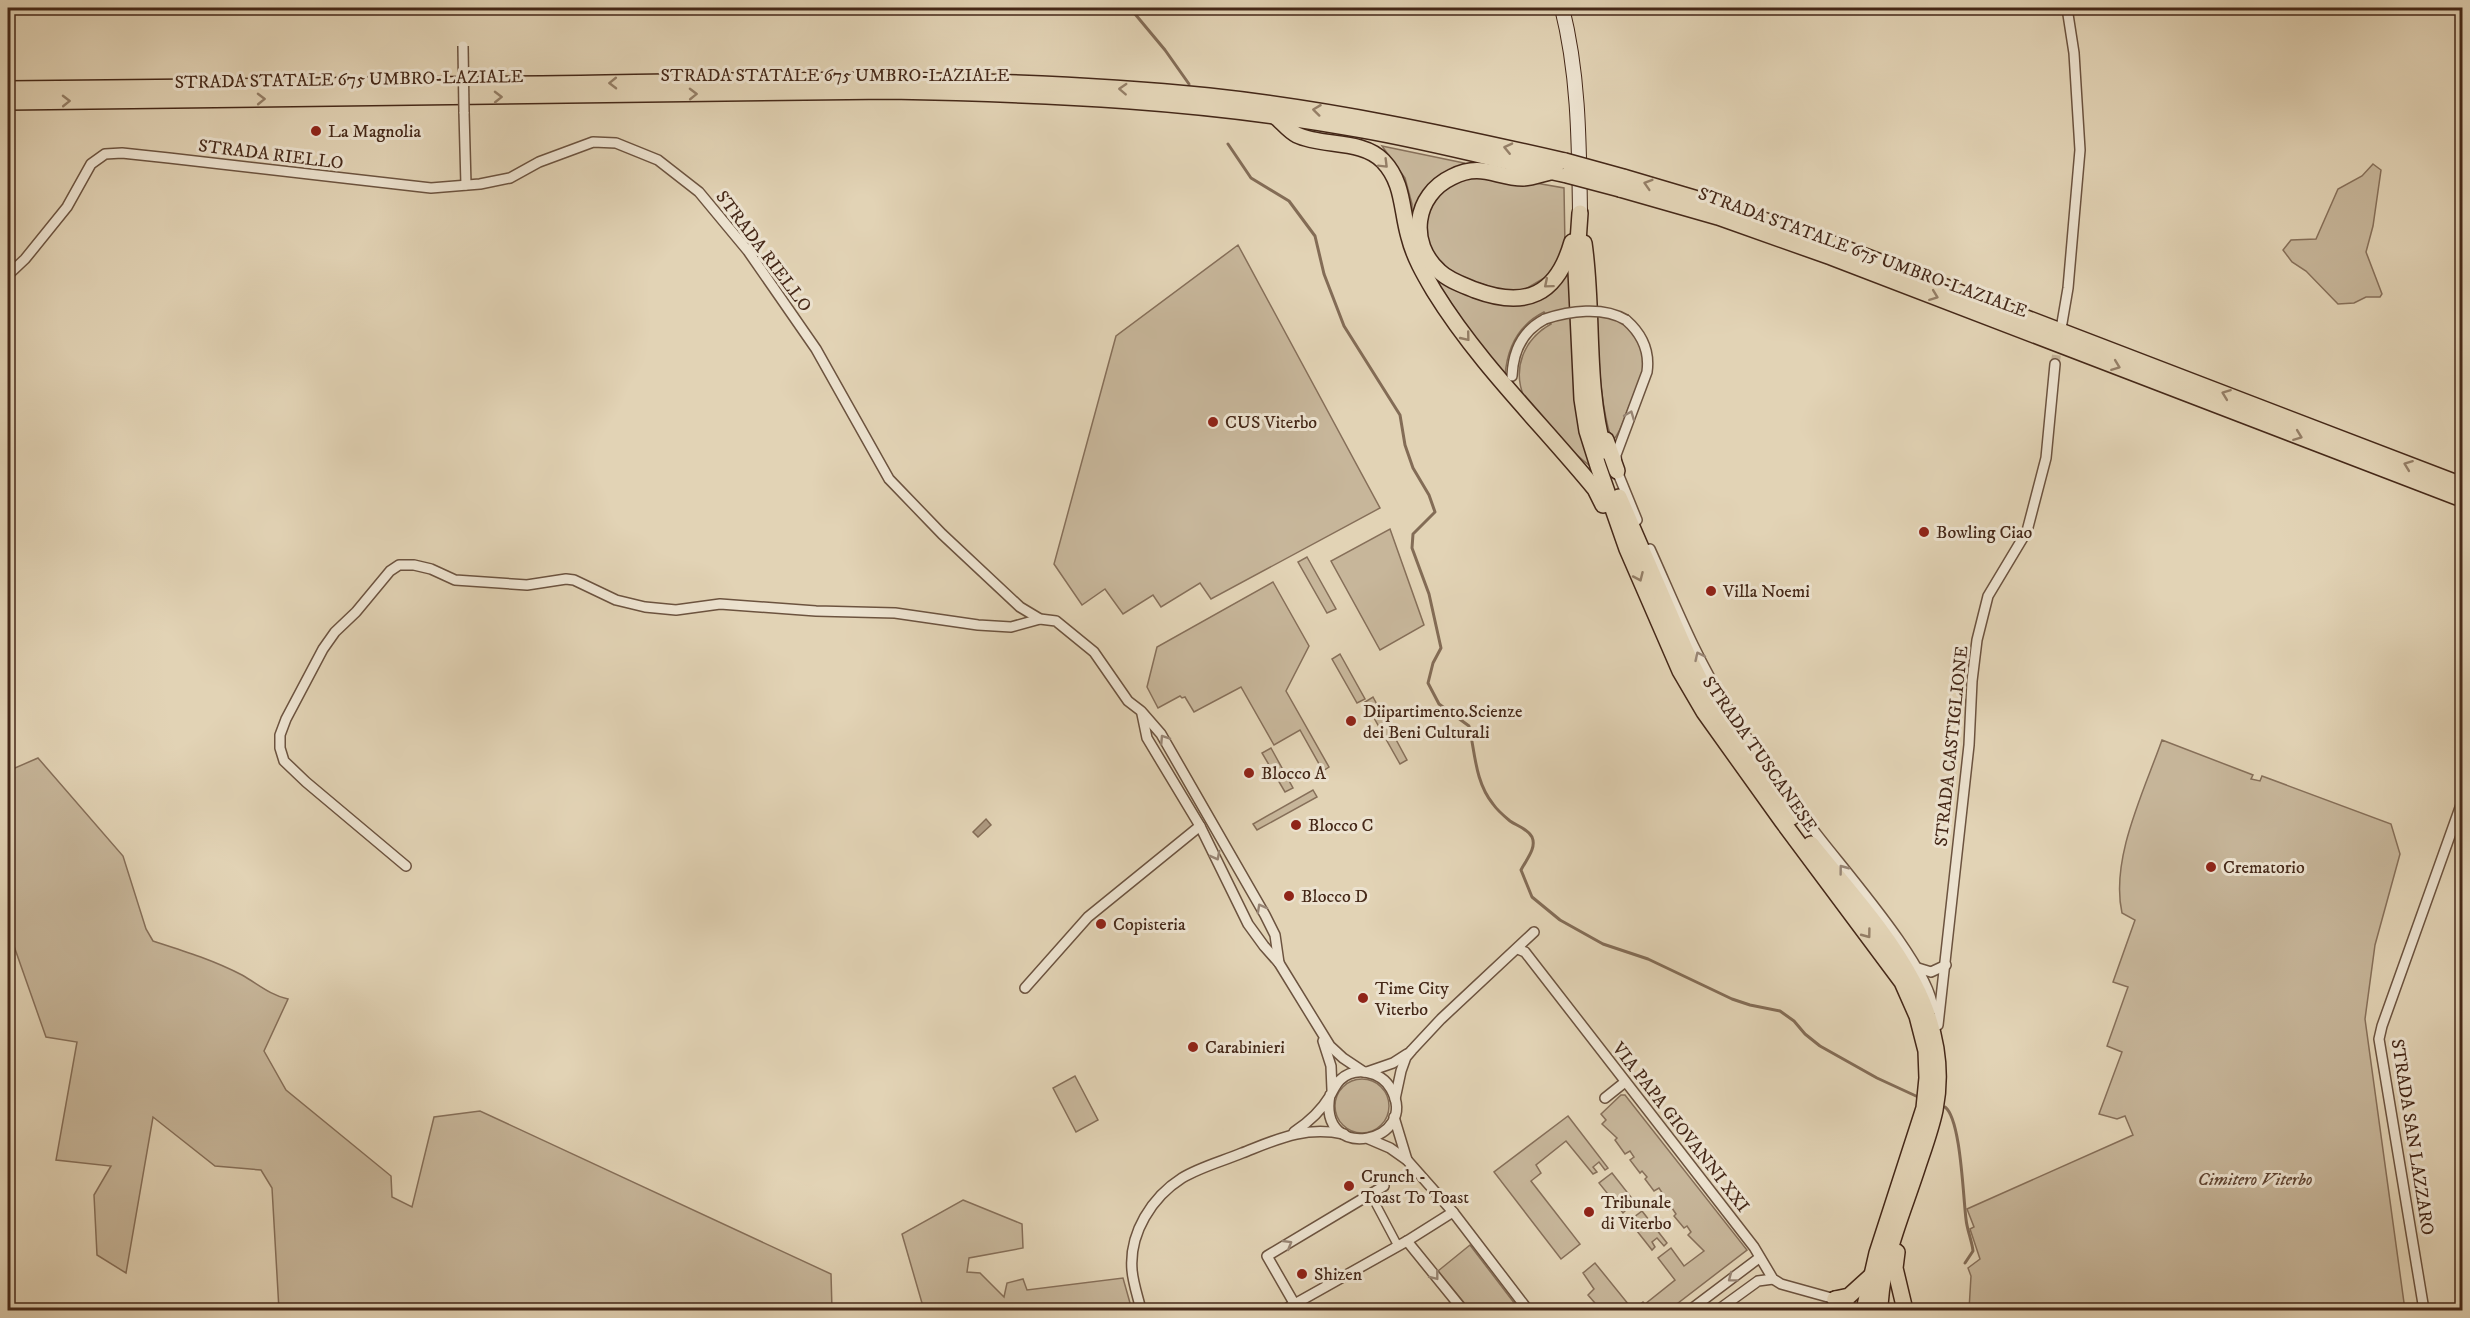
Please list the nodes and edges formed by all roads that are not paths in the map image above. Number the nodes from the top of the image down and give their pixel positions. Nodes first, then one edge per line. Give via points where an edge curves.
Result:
1 (1562, 8) edge
2 (2067, 8) edge
3 (463, 46) dead end
4 (8, 89) edge
5 (8, 102) edge
6 (1276, 117) junction
7 (1566, 168) junction
8 (1551, 171) junction
9 (1622, 183) junction
10 (466, 184) junction
11 (1580, 213) junction
12 (8, 275) edge
13 (2062, 323) dead end
14 (2055, 364) tunnel mouth
15 (1512, 376) joint
16 (1516, 400) junction
17 (1595, 409) junction
18 (1617, 471) junction
19 (2463, 485) edge
20 (2463, 498) edge
21 (1623, 538) junction
22 (1041, 620) junction
23 (1141, 711) junction
24 (2463, 802) edge
25 (1200, 826) junction
26 (406, 866) dead end
27 (1534, 932) dead end
28 (1518, 949) junction
29 (1279, 963) junction
30 (1946, 964) junction
31 (1916, 966) junction
32 (1025, 988) dead end
33 (1933, 1009) dead end
34 (1319, 1030) junction
35 (1937, 1031) junction
36 (1412, 1050) junction
37 (1366, 1072) junction
38 (1625, 1082) junction
39 (1331, 1093) junction
40 (1605, 1098) dead end
41 (1395, 1099) junction
42 (1394, 1117) junction
43 (1344, 1134) junction
44 (1290, 1135) junction
45 (1369, 1139) junction
46 (1407, 1160) junction
47 (1384, 1186) dead end
48 (1910, 1190) junction
49 (1371, 1195) junction
50 (1453, 1212) junction
51 (1403, 1243) junction
52 (1760, 1258) junction
53 (1871, 1276) junction
54 (1773, 1279) junction
55 (1705, 1299) junction
56 (1835, 1299) junction
57 (1297, 1307) edge
58 (1141, 1311) edge
59 (1284, 1311) edge
60 (1463, 1311) edge
61 (1528, 1311) edge
62 (1690, 1311) edge
63 (1716, 1311) edge
64 (1850, 1311) edge
65 (1866, 1311) edge
66 (1880, 1311) edge
67 (1905, 1311) edge
68 (2424, 1311) edge

1 - 11 main road, STRADA TUSCANESE via 1571,42 1577,107
2 - 13 street via 2080,150
3 - 10 street, bridge
7 -> 4 main road, STRADA STATALE 675 UMBRO-LAZIALE via 1444,133 1327,111 1131,89 983,81 801,79
5 -> 6 main road, STRADA STATALE 675 UMBRO-LAZIALE via 890,91 1131,102
6 - 8 main road, STRADA STATALE 675 UMBRO-LAZIALE via 1361,129
6 -> 16 main road via 1296,135 1365,150 1381,159 1394,174 1416,259 1460,329
7 - 8 main road, STRADA STATALE 675 UMBRO-LAZIALE
7 - 9 main road, STRADA STATALE 675 UMBRO-LAZIALE, bridge
11 -> 8 main road via 1560,271 1546,287 1524,298 1502,298 1472,288 1439,272 1426,257 1418,231 1419,218 1425,200 1439,185 1466,172 1484,170 1523,178
19 -> 9 main road, STRADA STATALE 675 UMBRO-LAZIALE via 1836,245 1731,209
9 -> 20 main road, STRADA STATALE 675 UMBRO-LAZIALE via 1831,256
10 - 12 street, STRADA RIELLO via 431,188 105,154 91,164 67,207
10 - 22 street, STRADA RIELLO via 510,178 539,162 593,142 616,143 658,160 699,192 748,251 816,349 889,479 1020,608
11 - 17 main road, STRADA TUSCANESE via 1587,263
11 - 21 main road, STRADA TUSCANESE via 1576,271 1582,399 1595,458
14 - 30 street, STRADA CASTIGLIONE via 2046,458 2027,531 1988,596 1977,640
15 - 16 main road
18 -> 15 street, bridge via 1618,445 1648,363 1641,337 1626,320 1598,312 1545,319 1520,342
16 - 21 main road via 1595,489
17 - 18 main road
17 - 35 main road, STRADA TUSCANESE via 1624,511 1710,700 1803,834 1894,950 1917,986
31 -> 18 street, STRADA TUSCANESE via 1722,699 1643,536
21 -> 53 main road, STRADA TUSCANESE via 1680,671 1704,712 1902,982 1917,1016 1926,1051 1924,1108
22 - 23 street, STRADA RIELLO via 1056,621 1094,652 1128,701
22 - 26 street via 1011,627 894,613 720,604 676,610 616,600 574,580 527,585 455,580 431,569 399,565 323,649 286,719 279,748 284,761 306,782
23 - 25 street via 1147,738
29 -> 23 street, STRADA RIELLO via 1275,935 1265,915 1167,743
24 - 68 street, STRADA SAN LAZZARO via 2379,1039
25 -> 29 street via 1248,924
25 - 32 street via 1088,916
27 - 28 street
28 - 36 street
28 - 38 street, VIA PAPA GIOVANNI XXI via 1525,952
29 - 34 street
30 - 31 street via 1931,972
30 - 35 street, STRADA CASTIGLIONE
31 - 33 street, STRADA TUSCANESE via 1930,991
34 - 37 street via 1343,1058
34 - 39 street via 1329,1057
35 - 48 main road, STRADA TUSCANESE via 1935,1109
36 - 37 street via 1393,1063
36 - 41 street via 1401,1071
37 - 39 street via 1347,1076
37 - 41 street via 1383,1079
38 - 40 street
38 - 52 street, VIA PAPA GIOVANNI XXI
39 - 43 street via 1328,1104 1332,1121
39 - 44 street via 1314,1117
41 - 42 street
42 - 45 street via 1385,1131
42 - 46 street
43 - 44 street via 1319,1130
43 - 45 street
44 - 58 street via 1184,1177 1164,1191 1142,1222 1132,1254
45 - 46 street
46 - 50 street
47 - 49 street
48 - 66 main road via 1889,1251
48 - 67 main road via 1895,1268
49 - 51 street
57 -> 49 street via 1268,1256
50 - 51 street
50 - 61 street
51 - 57 street
51 -> 60 street
52 - 54 street, VIA PAPA GIOVANNI XXI
52 -> 55 street
53 - 56 main road via 1849,1296
53 - 65 main road, STRADA TUSCANESE
54 - 56 street
54 - 63 street via 1758,1281
55 - 62 street
55 - 63 street
56 - 64 main road
57 - 59 street

